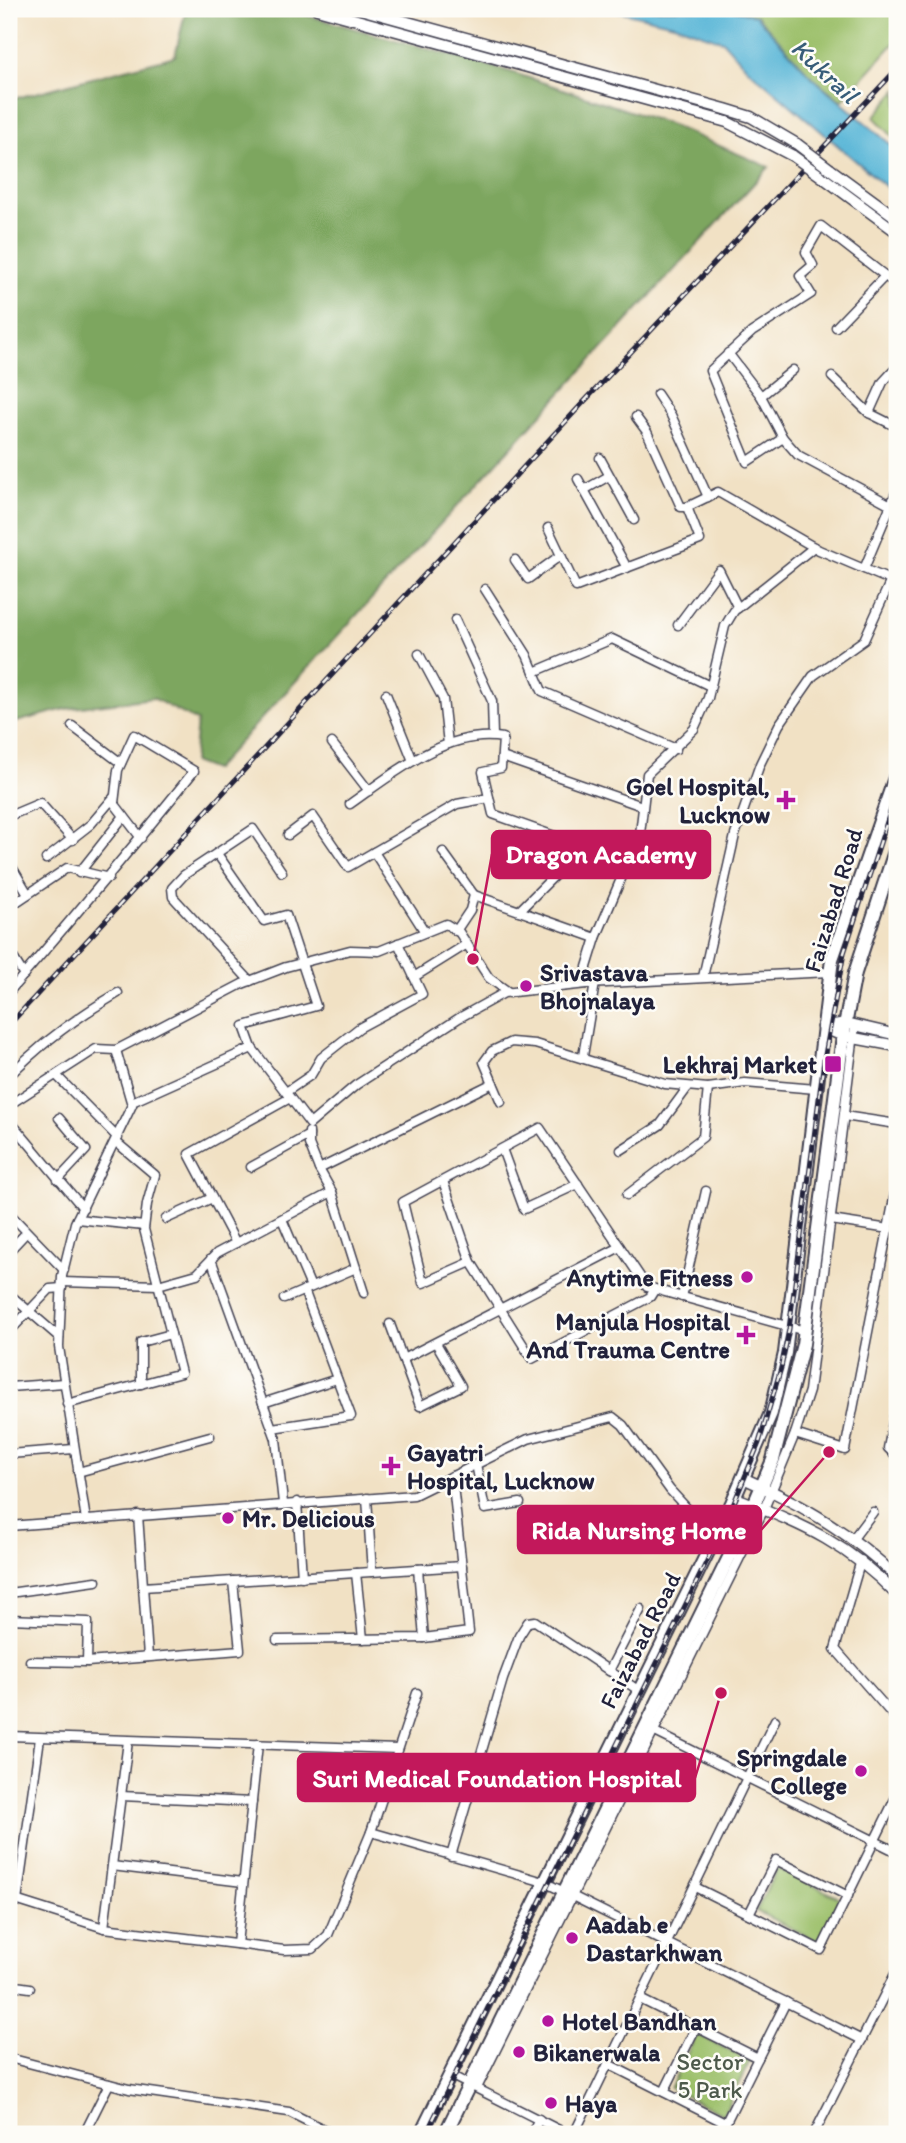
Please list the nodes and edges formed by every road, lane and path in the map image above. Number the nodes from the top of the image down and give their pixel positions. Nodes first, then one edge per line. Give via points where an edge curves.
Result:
1 (317, 9) edge
2 (360, 9) edge
3 (897, 218) edge
4 (897, 232) edge
5 (885, 276) junction
6 (897, 285) edge
7 (836, 327) dead end
8 (728, 353) junction
9 (897, 367) edge
10 (793, 370) dead end
11 (832, 377) dead end
12 (657, 394) dead end
13 (761, 396) junction
14 (869, 413) junction
15 (636, 417) dead end
16 (897, 426) edge
17 (783, 438) junction
18 (600, 458) dead end
19 (610, 476) junction
20 (578, 480) dead end
21 (584, 490) junction
22 (897, 490) edge
23 (708, 497) junction
24 (891, 505) junction
25 (687, 507) junction
26 (634, 520) dead end
27 (548, 528) dead end
28 (814, 547) junction
29 (561, 555) junction
30 (515, 561) dead end
31 (627, 568) junction
32 (864, 569) junction
33 (894, 581) edge
34 (485, 589) dead end
35 (738, 608) junction
36 (455, 620) dead end
37 (678, 625) dead end
38 (419, 654) dead end
39 (534, 672) junction
40 (710, 686) junction
41 (386, 694) dead end
42 (72, 726) dead end
43 (493, 736) junction
44 (332, 743) dead end
45 (448, 744) junction
46 (676, 748) junction
47 (502, 757) junction
48 (413, 761) junction
49 (121, 763) junction
50 (897, 772) edge
51 (369, 791) junction
52 (114, 797) junction
53 (489, 798) junction
54 (350, 804) dead end
55 (642, 806) junction
56 (9, 816) edge
57 (124, 816) junction
58 (288, 835) dead end
59 (141, 838) junction
60 (73, 840) junction
61 (573, 842) junction
62 (897, 845) edge
63 (374, 852) junction
64 (443, 852) dead end
65 (218, 855) junction
66 (46, 859) dead end
67 (9, 862) edge
68 (630, 863) junction
69 (282, 872) dead end
70 (79, 873) junction
71 (108, 878) junction
72 (28, 894) junction
73 (474, 895) junction
74 (9, 907) edge
75 (519, 911) junction
76 (456, 930) junction
77 (425, 932) junction
78 (596, 938) junction
79 (398, 943) junction
80 (467, 944) junction
81 (9, 951) edge
82 (303, 964) junction
83 (830, 972) junction
84 (24, 975) junction
85 (414, 977) junction
86 (703, 977) junction
87 (250, 981) junction
88 (591, 983) junction
89 (9, 992) edge
90 (118, 993) dead end
91 (510, 993) junction
92 (822, 1027) junction
93 (849, 1031) junction
94 (897, 1034) edge
95 (897, 1046) edge
96 (252, 1048) junction
97 (116, 1050) junction
98 (583, 1056) junction
99 (9, 1076) edge
100 (57, 1076) junction
101 (493, 1083) junction
102 (688, 1087) junction
103 (708, 1088) junction
104 (816, 1089) junction
105 (288, 1095) junction
106 (132, 1102) junction
107 (501, 1102) dead end
108 (9, 1105) edge
109 (844, 1116) junction
110 (59, 1118) dead end
111 (9, 1120) edge
112 (310, 1124) junction
113 (897, 1124) edge
114 (309, 1135) junction
115 (117, 1140) junction
116 (502, 1149) junction
117 (621, 1150) dead end
118 (251, 1167) dead end
119 (319, 1169) junction
120 (58, 1180) junction
121 (443, 1181) junction
122 (897, 1183) edge
123 (578, 1184) junction
124 (706, 1191) dead end
125 (332, 1192) junction
126 (627, 1195) dead end
127 (212, 1198) junction
128 (83, 1208) junction
129 (9, 1213) edge
130 (77, 1219) junction
131 (166, 1219) dead end
132 (282, 1219) junction
133 (831, 1220) junction
134 (144, 1226) junction
135 (889, 1229) junction
136 (26, 1233) junction
137 (236, 1243) junction
138 (620, 1247) junction
139 (9, 1251) edge
140 (211, 1259) junction
141 (471, 1262) junction
142 (356, 1268) junction
143 (64, 1270) junction
144 (158, 1284) junction
145 (62, 1285) junction
146 (308, 1289) junction
147 (654, 1289) junction
148 (364, 1293) dead end
149 (9, 1294) edge
150 (682, 1297) junction
151 (284, 1299) dead end
152 (500, 1307) junction
153 (27, 1312) junction
154 (390, 1324) dead end
155 (789, 1328) junction
156 (805, 1331) junction
157 (9, 1332) edge
158 (171, 1334) junction
159 (60, 1337) junction
160 (436, 1343) junction
161 (403, 1359) junction
162 (337, 1379) junction
163 (64, 1382) junction
164 (141, 1384) junction
165 (9, 1387) edge
166 (897, 1402) edge
167 (263, 1403) junction
168 (67, 1404) junction
169 (272, 1428) junction
170 (795, 1434) junction
171 (210, 1437) dead end
172 (74, 1449) junction
173 (9, 1454) edge
174 (897, 1458) edge
175 (476, 1465) junction
176 (78, 1472) junction
177 (452, 1476) junction
178 (743, 1478) junction
179 (767, 1489) junction
180 (734, 1497) junction
181 (367, 1498) junction
182 (283, 1503) junction
183 (297, 1503) junction
184 (520, 1503) dead end
185 (759, 1507) junction
186 (873, 1512) dead end
187 (138, 1516) junction
188 (86, 1520) junction
189 (9, 1526) edge
190 (719, 1528) junction
191 (739, 1536) junction
192 (852, 1540) junction
193 (861, 1560) junction
194 (462, 1566) junction
195 (418, 1569) junction
196 (372, 1572) junction
197 (355, 1573) junction
198 (302, 1577) junction
199 (897, 1578) edge
200 (96, 1581) dead end
201 (233, 1581) junction
202 (143, 1587) junction
203 (896, 1592) edge
204 (9, 1593) edge
205 (641, 1609) dead end
206 (9, 1619) edge
207 (424, 1638) junction
208 (362, 1639) junction
209 (277, 1640) dead end
210 (148, 1657) junction
211 (30, 1661) dead end
212 (87, 1662) junction
213 (609, 1671) junction
214 (638, 1690) junction
215 (417, 1693) dead end
216 (775, 1720) dead end
217 (897, 1720) edge
218 (649, 1729) junction
219 (9, 1737) edge
220 (40, 1738) junction
221 (128, 1741) junction
222 (258, 1744) junction
223 (398, 1749) junction
224 (748, 1778) junction
225 (897, 1795) edge
226 (121, 1796) junction
227 (252, 1802) junction
228 (371, 1832) junction
229 (874, 1841) junction
230 (897, 1852) edge
231 (451, 1856) junction
232 (112, 1866) junction
233 (243, 1882) junction
234 (544, 1882) junction
235 (695, 1886) junction
236 (568, 1893) junction
237 (848, 1896) junction
238 (13, 1900) edge
239 (749, 1914) junction
240 (104, 1928) junction
241 (667, 1943) junction
242 (237, 1944) junction
243 (897, 1970) edge
244 (9, 1984) edge
245 (30, 1988) dead end
246 (640, 1999) junction
247 (786, 2002) junction
248 (696, 2027) junction
249 (862, 2039) junction
250 (9, 2058) edge
251 (758, 2058) junction
252 (608, 2064) junction
253 (450, 2075) junction
254 (109, 2084) junction
255 (473, 2086) junction
256 (664, 2092) junction
257 (539, 2119) junction
258 (725, 2123) junction
259 (84, 2134) edge
260 (333, 2134) edge
261 (421, 2134) edge
262 (445, 2134) edge
263 (531, 2134) edge
264 (567, 2134) edge
265 (574, 2134) edge
266 (720, 2134) edge
267 (814, 2134) edge

1 - 4 street, bridge via 727,122 793,156
2 - 3 street, bridge via 751,117 797,144
5 - 6 street
5 - 7 street
5 - 8 street via 821,226 806,252 813,265 800,276 811,294
8 - 13 street
8 - 17 street via 710,371 747,462
9 - 14 street via 883,382
10 - 13 street
11 - 14 street
12 - 23 street
13 - 17 street
14 - 16 street
15 - 25 street via 681,507
17 - 24 street via 798,456
18 - 19 street
19 - 21 street
19 - 26 street
20 - 21 street
21 - 31 street
22 - 24 street
23 - 25 street
23 - 28 street via 718,492
24 - 32 street
25 - 31 street via 701,540
27 - 29 street
28 - 32 street
28 - 35 street
29 - 30 street via 528,579
29 - 31 street via 576,587
32 - 33 street
33 - 86 street via 864,640 813,676 779,724 735,835
34 - 39 street
35 - 37 street via 719,570
35 - 40 street via 725,626
36 - 43 street via 492,701
38 - 45 street via 443,699
39 - 40 street via 612,639
39 - 46 street via 542,691
40 - 46 street via 694,729
41 - 48 street
42 - 49 street
43 - 45 street
43 - 47 street via 503,738
44 - 51 street
45 - 48 street
46 - 55 street via 647,774
47 - 53 street via 501,768 483,772
47 - 55 street
48 - 51 street
49 - 52 street
49 - 59 street via 134,735 194,771
50 - 83 main road, Faizabad Road
51 - 54 street
52 - 57 street
52 - 60 street
53 - 61 street via 493,814
53 - 63 street via 457,804
55 - 68 street via 640,834
56 - 60 street via 40,803
57 - 59 street
57 - 70 street
58 - 63 street via 313,816 348,867
59 - 71 street
60 - 66 street
61 - 68 street
61 - 75 street via 562,868
62 - 93 main road, Faizabad Road via 855,973
63 - 77 street
64 - 73 street
65 - 69 street via 253,829
65 - 82 street via 264,921 286,915
65 - 87 street via 184,875 172,888 173,897
67 - 72 street
68 - 78 street
70 - 71 street
70 - 72 street via 66,869
71 - 84 street
72 - 74 street
73 - 75 street
73 - 76 street via 470,911
75 - 78 street
76 - 77 street via 446,924
76 - 80 street
77 - 79 street
78 - 88 street via 587,967
79 - 82 street via 379,951 350,950
79 - 85 street
80 - 85 street
80 - 91 street via 489,978
81 - 84 street
82 - 87 street
82 - 96 street via 316,1006 244,1026
83 - 86 street
83 - 92 main road, Faizabad Road
84 - 89 street
85 - 105 street via 422,994 359,1028 321,1058 311,1075
86 - 88 street
87 - 97 street
88 - 91 street
88 - 98 street
90 - 99 street via 43,1042
91 - 112 street via 459,1018 379,1070
92 - 93 street
92 - 104 main road, Faizabad Road
93 - 94 street
93 - 95 street
93 - 109 street
93 - 156 main road, Faizabad Road
96 - 105 street
96 - 106 street
97 - 100 street via 96,1049
97 - 106 street
98 - 101 street via 511,1042 492,1051 484,1062
98 - 102 street via 665,1084
100 - 108 street
100 - 115 street
101 - 107 street
101 - 119 street
102 - 103 street
102 - 117 street via 660,1125
103 - 104 street via 745,1083
103 - 126 street via 703,1137
104 - 155 main road, Faizabad Road
105 - 112 street
105 - 127 street via 189,1154
106 - 115 street
109 - 113 street
109 - 133 street
110 - 120 street via 86,1150
111 - 120 street
112 - 114 street
114 - 118 street
114 - 119 street
115 - 128 street
115 - 134 street via 155,1175
116 - 121 street
116 - 123 street via 540,1128
116 - 123 street via 524,1209
119 - 125 street
120 - 128 street
121 - 141 street
121 - 141 street via 403,1202 423,1283
122 - 135 street
123 - 138 street
124 - 150 street
125 - 132 street
125 - 142 street
127 - 131 street
127 - 137 street
128 - 130 street
129 - 136 street
130 - 134 street
130 - 143 street
132 - 137 street
132 - 146 street
133 - 135 street
133 - 170 street via 809,1391
134 - 144 street
135 - 170 street via 845,1450
136 - 139 street
136 - 143 street
137 - 140 street
138 - 147 street
138 - 152 street
140 - 144 street via 197,1274
140 - 167 street
141 - 152 street
142 - 146 street
142 - 148 street
143 - 145 street
144 - 145 street
144 - 158 street
145 - 153 street via 50,1289
145 - 159 street
146 - 151 street
146 - 162 street
147 - 150 street
147 - 152 street via 650,1297 532,1359
149 - 153 street
150 - 155 street
152 - 160 street
153 - 157 street
153 - 159 street
154 - 161 street
155 - 156 street
155 - 178 main road, Faizabad Road via 771,1413
156 - 179 main road, Faizabad Road
158 - 164 street via 141,1342
158 - 164 street via 181,1373
159 - 163 street
160 - 161 street
160 - 161 street via 461,1386 420,1406
162 - 167 street
162 - 169 street via 351,1416
163 - 165 street
163 - 168 street
164 - 168 street
166 - 174 street via 888,1448
167 - 169 street
168 - 172 street
169 - 182 street
170 - 179 street
171 - 176 street
172 - 173 street
172 - 176 street
175 - 177 street
175 - 184 street via 485,1509
175 - 190 street via 528,1439 613,1417 694,1516
176 - 188 street
177 - 181 street via 414,1495
177 - 194 street
178 - 179 street
178 - 180 main road, Faizabad Road
179 - 185 main road, Faizabad Road
179 - 192 street via 822,1517
180 - 185 street
180 - 190 main road, Faizabad Road
181 - 183 street
181 - 196 street
182 - 183 street
182 - 187 street
183 - 198 street
185 - 191 main road, Faizabad Road
185 - 193 street via 820,1534
185 - 218 street
186 - 192 street
187 - 188 street
187 - 202 street
188 - 189 street
190 - 191 street
190 - 214 main road, Faizabad Road
191 - 218 main road, Faizabad Road
192 - 199 street
193 - 203 street
193 - 217 street via 835,1649
194 - 195 street
194 - 207 street via 469,1632
195 - 196 street
195 - 207 street
196 - 197 street
197 - 198 street
197 - 208 street
198 - 201 street
200 - 204 street
201 - 202 street
201 - 210 street via 240,1650
202 - 210 street
205 - 213 street
206 - 212 street via 88,1622
207 - 208 street
208 - 209 street
210 - 212 street
211 - 212 street
213 - 214 street
213 - 231 street via 535,1620 528,1622 503,1679
214 - 234 main road, Faizabad Road
215 - 223 street
216 - 224 street
218 - 224 street
218 - 236 main road, Faizabad Road
219 - 220 street
220 - 221 street
220 - 238 street
221 - 222 street
221 - 226 street
222 - 223 street
222 - 227 street
223 - 228 street
224 - 229 street
224 - 235 street
225 - 229 street
226 - 227 street
226 - 232 street
227 - 233 street
228 - 231 street
228 - 242 street via 328,1936 313,1949
229 - 230 street
229 - 237 street
231 - 234 street
232 - 233 street
232 - 240 street
233 - 242 street
234 - 236 street
234 - 253 main road, Faizabad Road
235 - 239 street
235 - 241 street
236 - 241 street
236 - 255 main road, Faizabad Road
237 - 239 street via 776,1860
237 - 239 street via 821,1950
238 - 240 street
240 - 242 street
241 - 246 street
241 - 247 street
243 - 249 street
244 - 245 street
246 - 248 street
246 - 252 street
247 - 249 street
247 - 251 street
248 - 251 street
248 - 256 street
249 - 267 street
250 - 254 street
251 - 258 street
252 - 256 street
252 - 265 street
253 - 255 street
253 - 261 main road, Faizabad Road
254 - 259 street
254 - 260 street via 289,2112
255 - 257 street
255 - 262 main road, Faizabad Road
256 - 258 street
257 - 263 street
257 - 264 street
258 - 266 street

